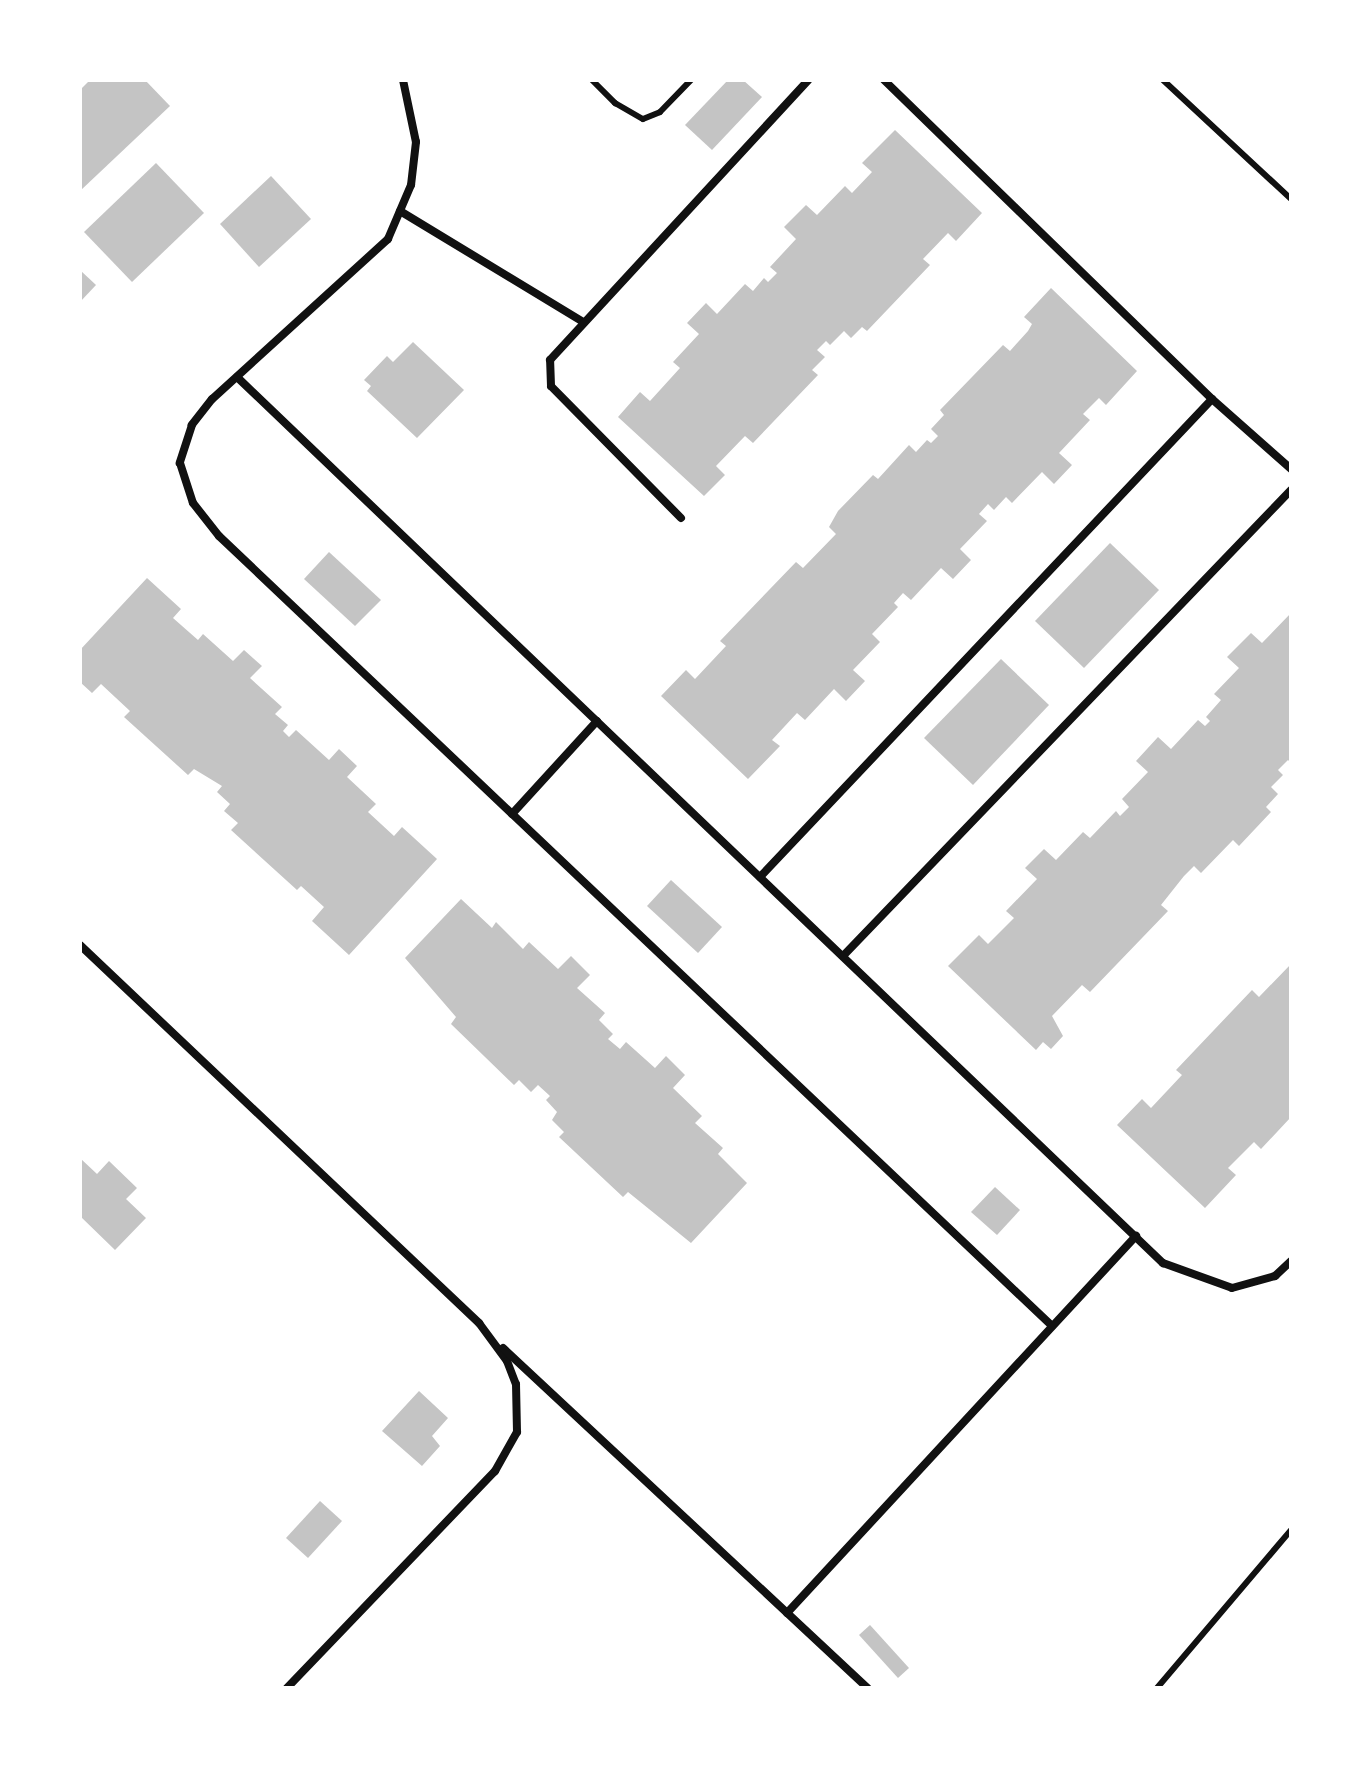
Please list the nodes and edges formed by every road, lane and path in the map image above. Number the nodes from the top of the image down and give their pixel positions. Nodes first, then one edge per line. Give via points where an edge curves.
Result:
1 (403, 80) edge
2 (592, 80) edge
3 (691, 80) edge
4 (808, 80) edge
5 (884, 80) edge
6 (1163, 80) edge
7 (1291, 199) edge
8 (400, 211) junction
9 (583, 322) junction
10 (237, 377) junction
11 (1212, 399) junction
12 (1291, 469) edge
13 (1291, 490) edge
14 (681, 518) dead end
15 (597, 721) junction
16 (512, 814) junction
17 (760, 877) junction
18 (80, 945) edge
19 (843, 956) junction
20 (1136, 1236) junction
21 (1291, 1261) edge
22 (1052, 1326) junction
23 (495, 1341) junction
24 (1291, 1530) edge
25 (787, 1613) junction
26 (287, 1688) edge
27 (868, 1688) edge
28 (1157, 1688) edge

1 - 8 street via 416,142 411,185
2 - 3 lane via 615,103 643,119 660,112
4 - 9 street
5 - 11 street
6 - 7 lane
8 - 9 street
8 - 10 street via 388,239
9 - 14 street via 550,360 551,386
10 - 15 street
10 - 16 street via 192,425 180,463 193,503 219,536
11 - 12 street
11 - 17 street
13 - 19 street
15 - 16 street
15 - 17 street
16 - 22 street
17 - 19 street
18 - 23 street
19 - 20 street
20 - 21 street via 1163,1263 1232,1288 1275,1276
20 - 22 street
22 - 25 street
23 - 25 street
23 - 26 street via 516,1384 520,1412 517,1432 495,1471
24 - 28 lane
25 - 27 street

